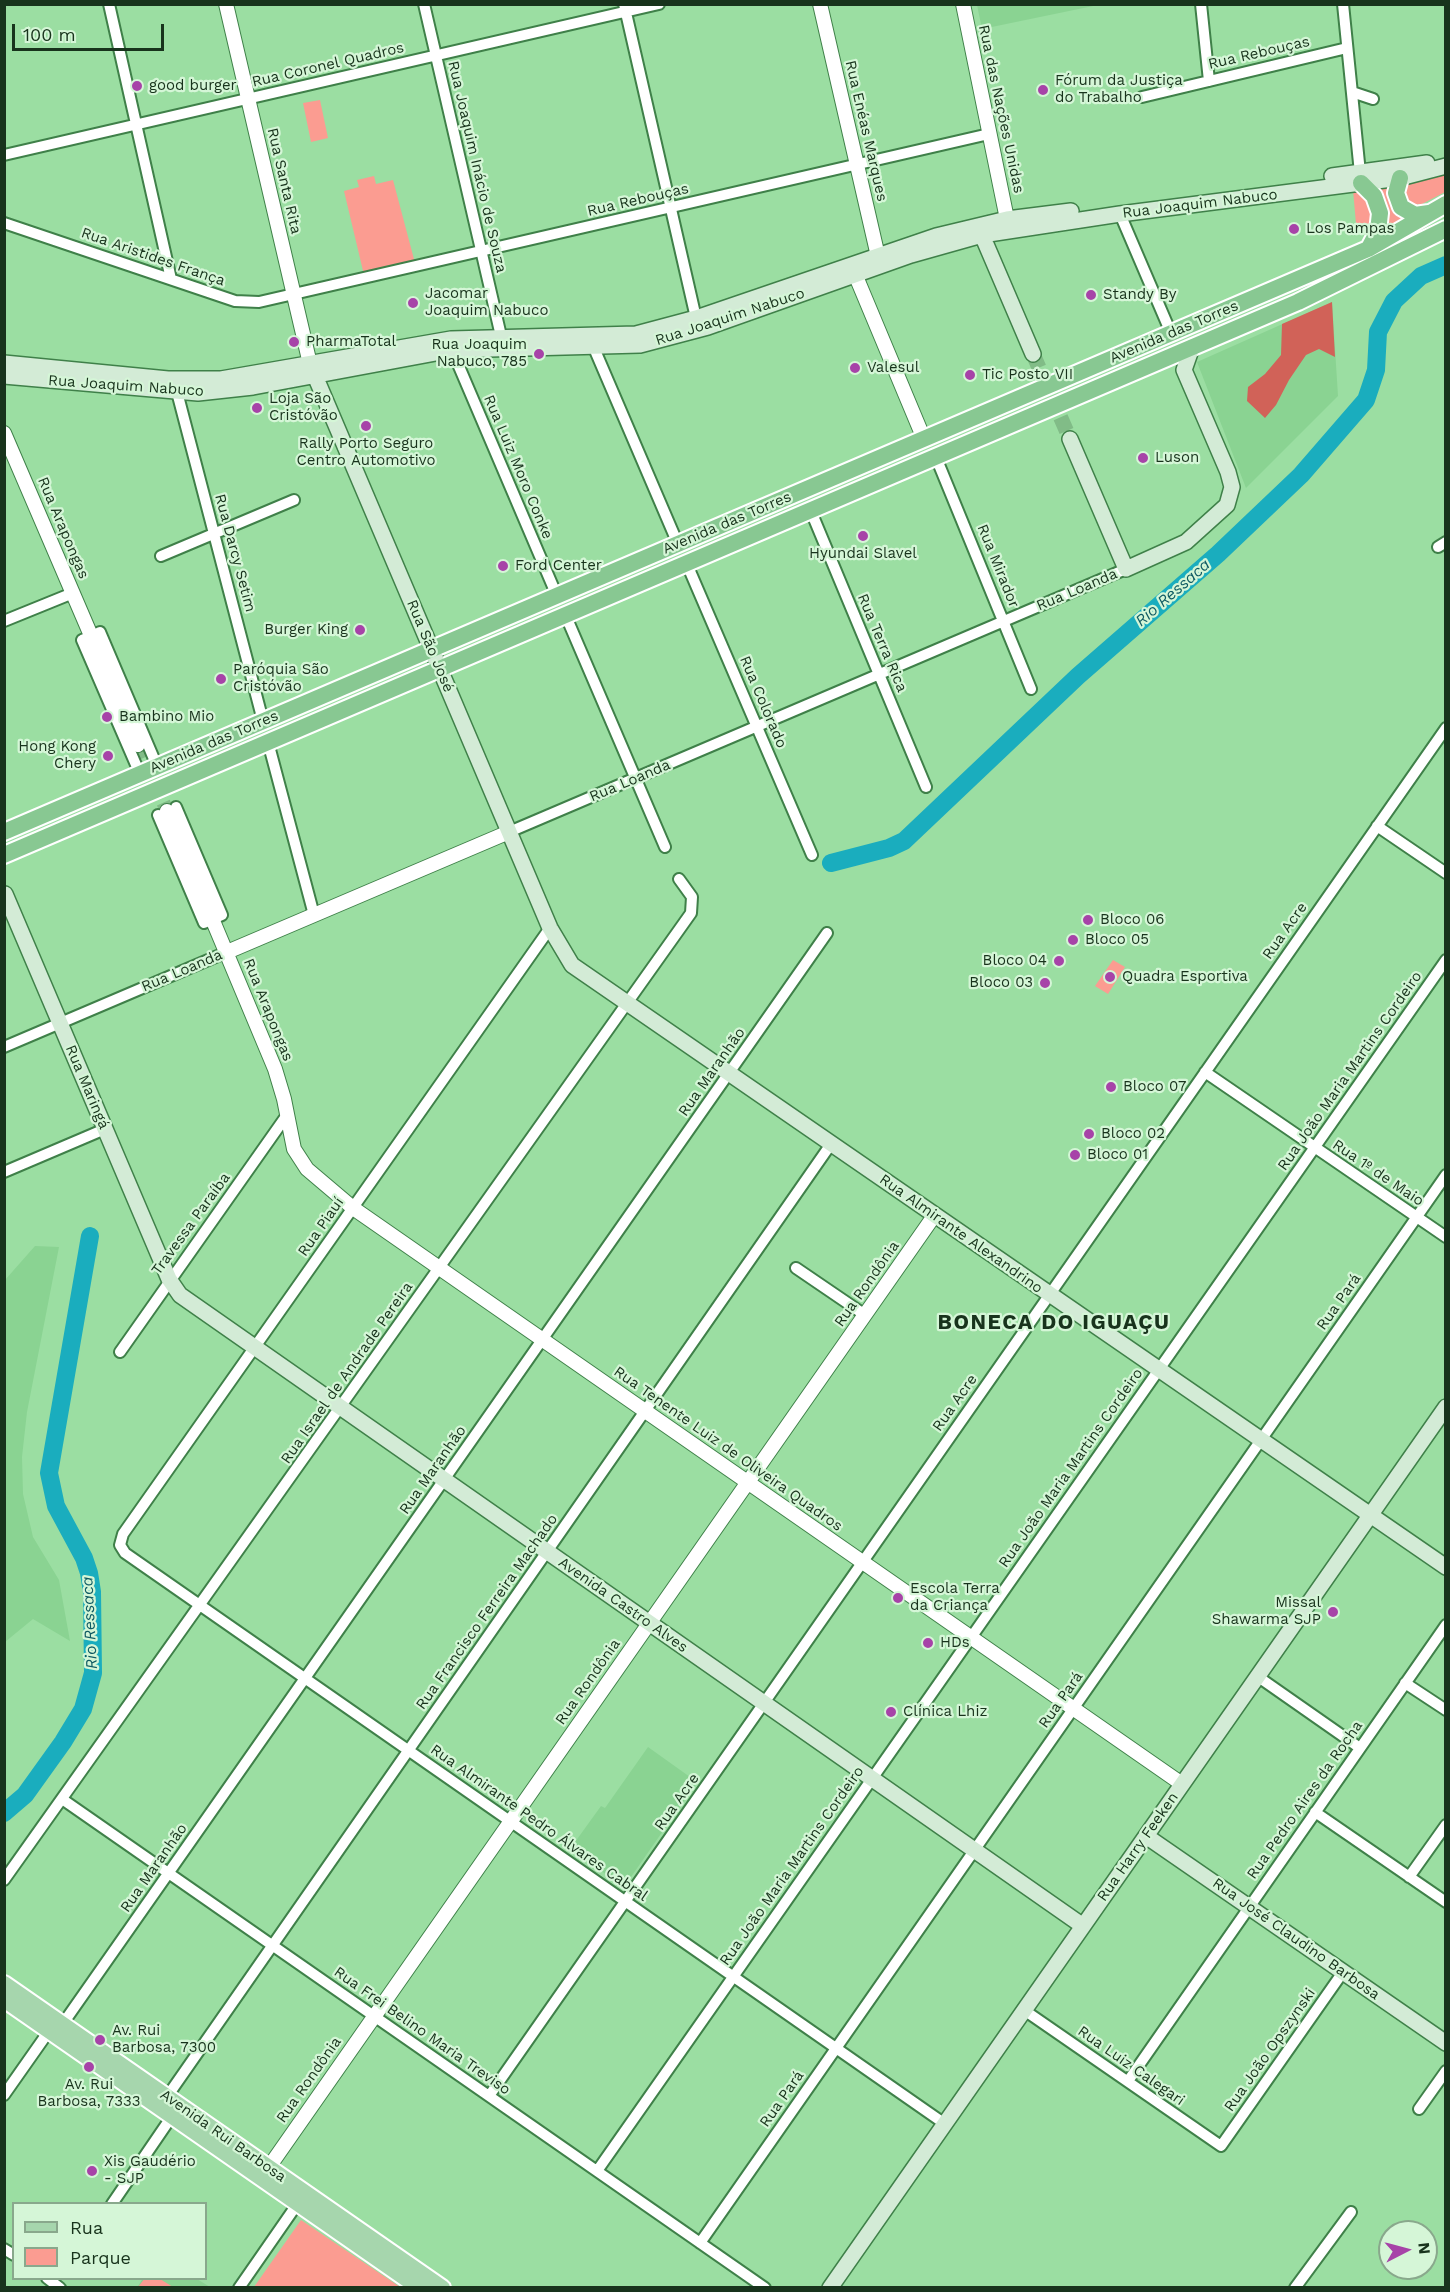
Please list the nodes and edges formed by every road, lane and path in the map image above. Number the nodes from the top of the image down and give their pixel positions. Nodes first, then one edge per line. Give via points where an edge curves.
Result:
1 (109, 4) edge
2 (226, 4) edge
3 (423, 4) edge
4 (659, 4) edge
5 (820, 4) edge
6 (963, 4) edge
7 (1201, 4) edge
8 (1343, 4) edge
9 (624, 8) edge
10 (1347, 48) junction
11 (436, 56) junction
12 (1209, 81) junction
13 (1352, 92) junction
14 (1142, 97) dead end
15 (248, 99) junction
16 (1372, 99) dead end
17 (136, 125) junction
18 (989, 134) junction
19 (4, 156) edge
20 (1446, 160) edge
21 (857, 165) junction
22 (1446, 166) edge
23 (1399, 173) junction
24 (1360, 178) junction
25 (1446, 204) edge
26 (670, 208) junction
27 (1430, 213) junction
28 (1120, 214) junction
29 (4, 223) edge
30 (1008, 225) junction
31 (1446, 229) edge
32 (982, 235) junction
33 (1368, 249) junction
34 (482, 252) junction
35 (879, 260) junction
36 (855, 274) junction
37 (171, 279) junction
38 (294, 296) junction
39 (696, 318) junction
40 (1171, 333) junction
41 (501, 336) junction
42 (1192, 347) junction
43 (594, 348) junction
44 (452, 350) junction
45 (1033, 354) tunnel mouth
46 (4, 363) edge
47 (312, 370) junction
48 (4, 376) edge
49 (177, 393) junction
50 (4, 433) edge
51 (924, 439) junction
52 (1070, 440) tunnel mouth
53 (935, 455) junction
54 (294, 500) dead end
55 (810, 509) junction
56 (214, 534) junction
57 (678, 544) junction
58 (161, 556) dead end
59 (686, 562) junction
60 (1126, 569) junction
61 (73, 593) junction
62 (557, 596) junction
63 (565, 614) junction
64 (4, 621) edge
65 (1003, 621) junction
66 (92, 636) junction
67 (431, 649) junction
68 (440, 668) junction
69 (879, 674) junction
70 (1031, 689) dead end
71 (263, 721) junction
72 (757, 726) junction
73 (1446, 728) edge
74 (268, 742) junction
75 (138, 745) tunnel mouth
76 (157, 766) junction
77 (140, 774) junction
78 (636, 778) junction
79 (926, 788) dead end
80 (167, 811) tunnel mouth
81 (1377, 826) junction
82 (4, 832) edge
83 (509, 832) junction
84 (665, 847) dead end
85 (4, 855) edge
86 (812, 855) dead end
87 (1446, 873) edge
88 (679, 879) dead end
89 (5, 894) edge
90 (314, 915) junction
91 (550, 928) junction
92 (828, 933) dead end
93 (227, 952) junction
94 (1446, 960) edge
95 (627, 1004) junction
96 (60, 1023) junction
97 (4, 1047) edge
98 (1205, 1072) junction
99 (728, 1074) junction
100 (287, 1115) junction
101 (105, 1129) junction
102 (831, 1144) junction
103 (1314, 1147) junction
104 (4, 1172) edge
105 (1446, 1175) edge
106 (353, 1208) junction
107 (934, 1216) junction
108 (1416, 1217) junction
109 (1446, 1237) edge
110 (439, 1268) junction
111 (796, 1268) dead end
112 (169, 1279) junction
113 (1049, 1295) junction
114 (865, 1315) junction
115 (542, 1340) junction
116 (254, 1348) junction
117 (120, 1352) dead end
118 (1158, 1370) junction
119 (1446, 1407) edge
120 (340, 1408) junction
121 (645, 1411) junction
122 (1260, 1440) junction
123 (444, 1480) junction
124 (748, 1483) junction
125 (1370, 1515) junction
126 (120, 1545) joint
127 (547, 1552) junction
128 (862, 1562) junction
129 (1446, 1568) edge
130 (200, 1605) junction
131 (649, 1624) junction
132 (1446, 1625) edge
133 (970, 1638) junction
134 (1257, 1676) junction
135 (305, 1678) junction
136 (1406, 1683) junction
137 (764, 1704) junction
138 (1073, 1709) junction
139 (1446, 1710) edge
140 (1360, 1748) junction
141 (409, 1750) junction
142 (872, 1779) junction
143 (1182, 1784) junction
144 (62, 1799) junction
145 (1316, 1812) junction
146 (510, 1822) junction
147 (1446, 1825) edge
148 (1146, 1836) junction
149 (974, 1850) junction
150 (168, 1873) junction
151 (1409, 1877) junction
152 (4, 1880) edge
153 (625, 1902) junction
154 (1446, 1902) edge
155 (1249, 1907) junction
156 (1083, 1926) junction
157 (273, 1946) junction
158 (1343, 1972) junction
159 (733, 1977) junction
160 (4, 1984) edge
161 (4, 2000) edge
162 (1024, 2010) junction
163 (374, 2016) junction
164 (56, 2028) junction
165 (1446, 2043) edge
166 (836, 2048) junction
167 (1446, 2071) edge
168 (1128, 2081) junction
169 (4, 2095) edge
170 (489, 2096) junction
171 (168, 2098) junction
172 (1419, 2109) dead end
173 (171, 2115) junction
174 (945, 2124) junction
175 (1221, 2146) joint
176 (268, 2167) junction
177 (597, 2171) junction
178 (113, 2202) edge
179 (298, 2203) junction
180 (1351, 2212) dead end
181 (700, 2243) junction
182 (239, 2288) edge
183 (420, 2288) edge
184 (442, 2288) edge
185 (765, 2288) edge
186 (830, 2288) edge
187 (1295, 2288) edge

1 - 17 street
2 - 15 street, Rua Santa Rita
3 - 11 street, Rua Joaquim Inácio de Souza
4 - 9 street, Rua Coronel Quadros
5 - 21 street, Rua Enéas Marques
6 - 18 street, Rua das Nações Unidas
7 - 12 street
8 - 10 street
9 - 11 street, Rua Coronel Quadros
9 - 26 street
10 - 12 street, Rua Rebouças
10 - 13 street
11 - 15 street, Rua Coronel Quadros
11 - 34 street, Rua Joaquim Inácio de Souza
12 - 14 street, Rua Rebouças
13 - 16 street
13 - 24 street
15 - 17 street, Rua Coronel Quadros
15 - 38 street, Rua Santa Rita
17 - 19 street, Rua Coronel Quadros
17 - 37 street
18 - 21 street, Rua Rebouças
18 - 30 street, Rua das Nações Unidas
20 - 23 main road, Rua Joaquim Nabuco
21 - 26 street, Rua Rebouças
21 - 35 street, Rua Enéas Marques
22 - 23 main road, Rua Joaquim Nabuco
23 - 24 main road, Rua Joaquim Nabuco
23 - 27 highway via 1396,193 1401,207 1415,215
24 - 28 main road, Rua Joaquim Nabuco
24 - 30 main road, Rua Joaquim Nabuco
24 - 33 highway via 1374,196 1380,213 1378,231
25 - 27 highway, Avenida das Torres
26 - 34 street, Rua Rebouças
26 - 39 street
27 - 33 highway, Avenida das Torres
28 - 30 main road, Rua Joaquim Nabuco
28 - 40 street
29 - 37 street, Rua Aristides França
30 - 32 main road, Rua Joaquim Nabuco
30 - 35 main road, Rua Joaquim Nabuco via 936,236
31 - 42 highway, Avenida das Torres via 1330,288
32 - 35 main road, Rua Joaquim Nabuco
32 - 45 main road
33 - 40 highway, Avenida das Torres
34 - 38 street, Rua Rebouças
34 - 41 street, Rua Joaquim Inácio de Souza
35 - 36 main road, Rua Joaquim Nabuco
35 - 39 main road, Rua Joaquim Nabuco
36 - 43 main road, Rua Joaquim Nabuco via 678,336 640,345
36 - 51 street
37 - 38 street, Rua Aristides França via 242,302
38 - 47 street, Rua Santa Rita
39 - 41 main road, Rua Joaquim Nabuco via 654,331 617,336
40 - 51 highway, Avenida das Torres
41 - 47 main road, Rua Joaquim Nabuco via 451,339
42 - 53 highway, Avenida das Torres
42 - 60 main road, Rua Loanda via 1184,369 1228,472 1232,487 1227,505 1186,542
43 - 44 main road, Rua Joaquim Nabuco
43 - 57 street
44 - 47 main road, Rua Joaquim Nabuco
44 - 62 street, Rua Luiz Moro Conke
46 - 47 main road, Rua Joaquim Nabuco via 194,380
47 - 49 main road, Rua Joaquim Nabuco via 226,391
47 - 67 main road, Rua São José
48 - 49 main road, Rua Joaquim Nabuco
49 - 56 street, Rua Darcy Setim
50 - 61 street, Rua Arapongas
51 - 57 highway, Avenida das Torres
52 - 60 main road
53 - 55 highway, Avenida das Torres
53 - 65 street, Rua Mirador
54 - 56 street
55 - 59 highway, Avenida das Torres
55 - 69 street, Rua Terra Rica
56 - 58 street
56 - 71 street, Rua Darcy Setim
57 - 62 highway, Avenida das Torres
59 - 63 highway, Avenida das Torres
59 - 72 street, Rua Colorado
60 - 65 street, Rua Loanda
61 - 64 street
61 - 66 street, Rua Arapongas
62 - 67 highway, Avenida das Torres
63 - 68 highway, Avenida das Torres
63 - 78 street
65 - 69 street, Rua Loanda
65 - 70 street, Rua Mirador
66 - 75 street, Rua Arapongas
66 - 76 street, Rua Arapongas via 100,632
66 - 77 street via 82,640
67 - 68 main road, Rua São José
67 - 71 highway, Avenida das Torres
68 - 74 highway, Avenida das Torres
68 - 83 main road, Rua São José
69 - 72 street, Rua Loanda
69 - 79 street, Rua Terra Rica
71 - 76 highway, Avenida das Torres
72 - 78 street, Rua Loanda
72 - 86 street, Rua Colorado
73 - 81 street, Rua Acre
74 - 85 highway, Avenida das Torres
74 - 90 street
76 - 77 highway, Avenida das Torres
77 - 82 highway, Avenida das Torres
78 - 83 street, Rua Loanda
78 - 84 street
80 - 93 street, Rua Arapongas
81 - 87 street
81 - 98 street, Rua Acre
83 - 90 street, Rua Loanda
83 - 91 main road, Rua São José
88 - 95 street, Rua Israel de Andrade Pereira via 692,897 691,913
89 - 96 main road, Rua Maringá
90 - 93 street, Rua Loanda
91 - 95 main road, Rua Almirante Alexandrino via 573,965
91 - 106 street, Rua Piauí
92 - 99 street, Rua Maranhão
93 - 96 street, Rua Loanda
93 - 100 street, Rua Arapongas via 274,1069
94 - 103 street, Rua João Maria Martins Cordeiro
95 - 99 main road, Rua Almirante Alexandrino
95 - 110 street, Rua Israel de Andrade Pereira
96 - 97 street, Rua Loanda
96 - 101 main road, Rua Maringá
98 - 103 street, Rua 1º de Maio
98 - 113 street, Rua Acre
99 - 102 main road, Rua Almirante Alexandrino
99 - 115 street, Rua Maranhão
100 - 106 street, Rua Tenente Luiz de Oliveira Quadros via 294,1149 302,1164
100 - 112 street, Travessa Paraíba
101 - 104 street
101 - 112 main road, Rua Maringá
102 - 107 main road, Rua Almirante Alexandrino
102 - 121 street, Rua Francisco Ferreira Machado
103 - 108 street, Rua 1º de Maio
103 - 118 street, Rua João Maria Martins Cordeiro
105 - 108 street, Rua Pará
106 - 110 street, Rua Tenente Luiz de Oliveira Quadros
106 - 116 street, Rua Piauí
107 - 113 main road, Rua Almirante Alexandrino
107 - 114 street, Rua Rondônia
108 - 109 street, Rua 1º de Maio
108 - 122 street, Rua Pará
110 - 115 street, Rua Tenente Luiz de Oliveira Quadros
110 - 120 street, Rua Israel de Andrade Pereira
111 - 114 street
112 - 116 main road, Avenida Castro Alves via 186,1300
112 - 117 street, Travessa Paraíba
113 - 118 main road, Rua Almirante Alexandrino
113 - 128 street, Rua Acre
114 - 124 street, Rua Rondônia
115 - 121 street, Rua Tenente Luiz de Oliveira Quadros
115 - 123 street, Rua Maranhão
116 - 120 main road, Avenida Castro Alves
116 - 126 street, Rua Piauí via 123,1534
118 - 122 main road, Rua Almirante Alexandrino
118 - 133 street, Rua João Maria Martins Cordeiro
119 - 125 main road, Rua Harry Feeken
120 - 123 main road, Avenida Castro Alves
120 - 130 street, Rua Israel de Andrade Pereira
121 - 124 street, Rua Tenente Luiz de Oliveira Quadros
121 - 127 street, Rua Francisco Ferreira Machado
122 - 125 main road, Rua Almirante Alexandrino
122 - 138 street, Rua Pará
123 - 127 main road, Avenida Castro Alves
123 - 135 street, Rua Maranhão
124 - 128 street, Rua Tenente Luiz de Oliveira Quadros
124 - 131 street, Rua Rondônia
125 - 129 main road, Rua Almirante Alexandrino
125 - 134 main road, Rua Harry Feeken
126 - 130 street, Rua Almirante Pedro Álvares Cabral via 125,1553
127 - 131 main road, Avenida Castro Alves
127 - 141 street, Rua Francisco Ferreira Machado
128 - 133 street, Rua Tenente Luiz de Oliveira Quadros
128 - 137 street, Rua Acre
130 - 135 street, Rua Almirante Pedro Álvares Cabral
130 - 144 street, Rua Israel de Andrade Pereira
131 - 137 main road, Avenida Castro Alves
131 - 146 street, Rua Rondônia
132 - 136 street, Rua Pedro Aires da Rocha
133 - 138 street, Rua Tenente Luiz de Oliveira Quadros
133 - 142 street, Rua João Maria Martins Cordeiro
134 - 140 street
134 - 143 main road, Rua Harry Feeken
135 - 141 street, Rua Almirante Pedro Álvares Cabral
135 - 150 street, Rua Maranhão
136 - 139 street
136 - 140 street, Rua Pedro Aires da Rocha
137 - 142 main road, Avenida Castro Alves
137 - 153 street, Rua Acre
138 - 143 street, Rua Tenente Luiz de Oliveira Quadros
138 - 149 street, Rua Pará
140 - 145 street, Rua Pedro Aires da Rocha
141 - 146 street, Rua Almirante Pedro Álvares Cabral
141 - 157 street, Rua Francisco Ferreira Machado
142 - 149 main road, Avenida Castro Alves
142 - 159 street, Rua João Maria Martins Cordeiro
143 - 148 main road, Rua Harry Feeken
144 - 150 street, Rua Frei Belino Maria Treviso
144 - 152 street, Rua Israel de Andrade Pereira
145 - 151 street
145 - 155 street, Rua Pedro Aires da Rocha
146 - 153 street, Rua Almirante Pedro Álvares Cabral
146 - 163 street, Rua Rondônia
147 - 151 street
148 - 155 main road, Rua José Claudino Barbosa
148 - 156 main road, Rua Harry Feeken
149 - 156 main road, Avenida Castro Alves
149 - 166 street, Rua Pará
150 - 157 street, Rua Frei Belino Maria Treviso
150 - 164 street, Rua Maranhão
151 - 154 street
153 - 159 street, Rua Almirante Pedro Álvares Cabral
153 - 170 street, Rua Acre
155 - 158 main road, Rua José Claudino Barbosa
155 - 168 street, Rua Pedro Aires da Rocha
156 - 162 main road, Rua Harry Feeken
157 - 163 street, Rua Frei Belino Maria Treviso
157 - 171 street, Rua Francisco Ferreira Machado
158 - 165 main road, Rua José Claudino Barbosa
158 - 175 street, Rua João Opszynski
159 - 166 street, Rua Almirante Pedro Álvares Cabral
159 - 177 street, Rua João Maria Martins Cordeiro
160 - 164 main road, Avenida Rui Barbosa
161 - 164 main road, Avenida Rui Barbosa
162 - 168 street, Rua Luiz Calegari
162 - 174 main road, Rua Harry Feeken
163 - 170 street, Rua Frei Belino Maria Treviso
163 - 176 street, Rua Rondônia
164 - 169 street, Rua Maranhão
164 - 171 main road, Avenida Rui Barbosa
164 - 173 main road, Avenida Rui Barbosa
166 - 174 street, Rua Almirante Pedro Álvares Cabral
166 - 181 street, Rua Pará
167 - 172 street
168 - 175 street, Rua Luiz Calegari
170 - 177 street, Rua Frei Belino Maria Treviso
171 - 173 street
171 - 176 main road, Avenida Rui Barbosa
173 - 178 street
173 - 179 main road, Avenida Rui Barbosa
174 - 186 main road, Rua Harry Feeken
176 - 184 main road, Avenida Rui Barbosa
177 - 181 street, Rua Frei Belino Maria Treviso
179 - 182 street
179 - 183 main road, Avenida Rui Barbosa
180 - 187 street
181 - 185 street, Rua Frei Belino Maria Treviso

